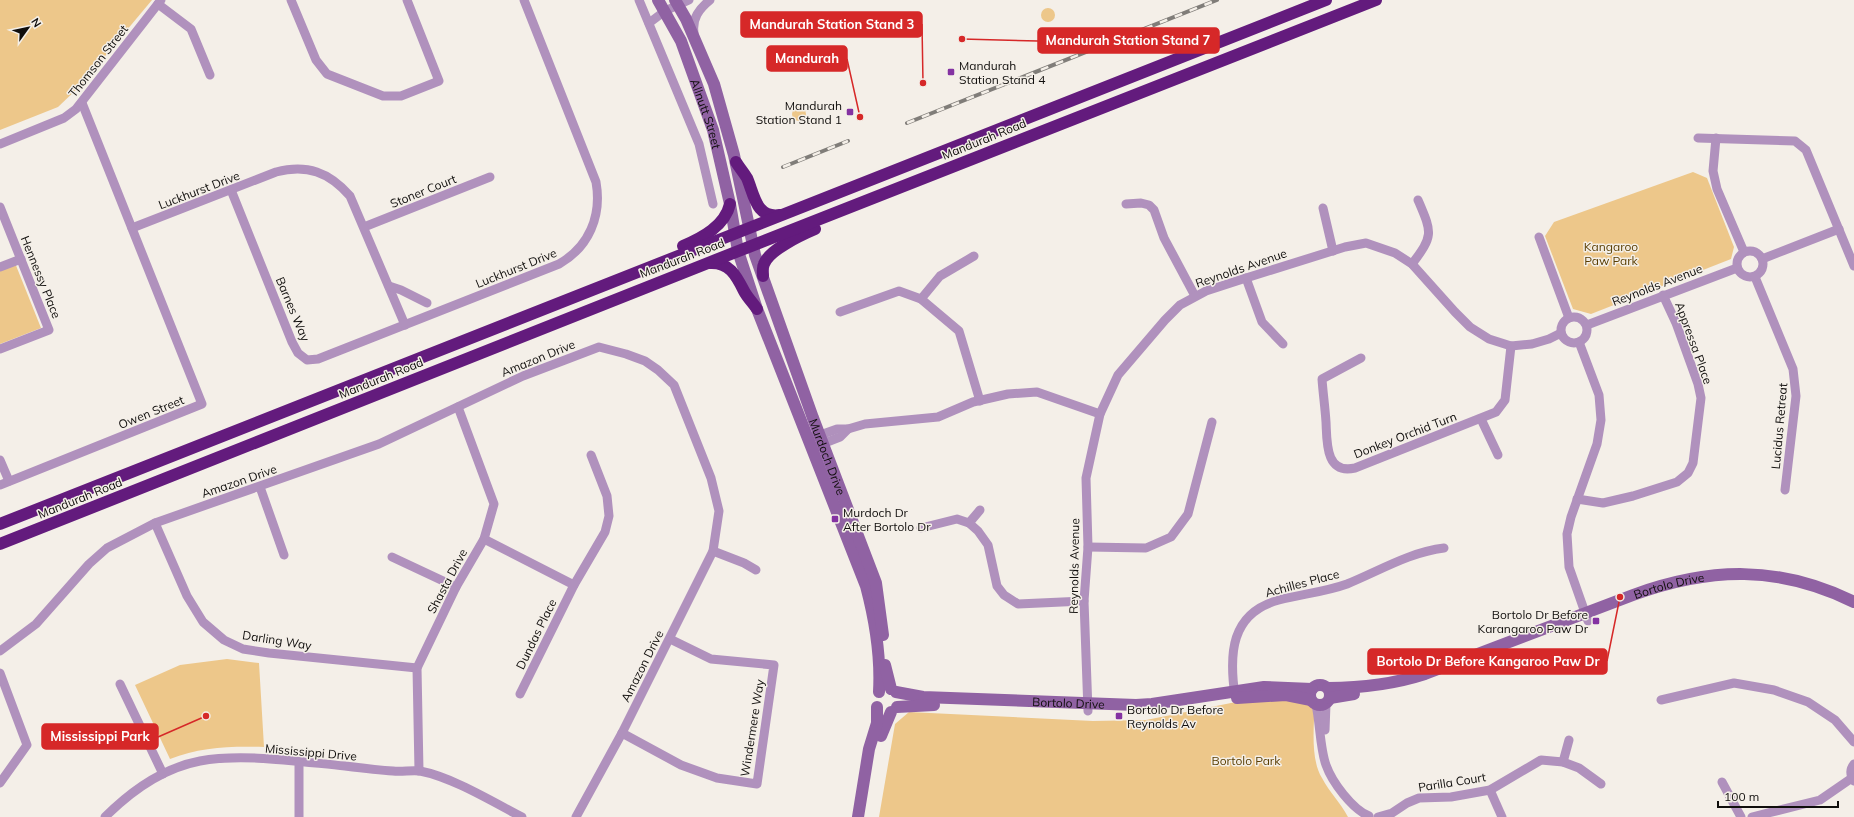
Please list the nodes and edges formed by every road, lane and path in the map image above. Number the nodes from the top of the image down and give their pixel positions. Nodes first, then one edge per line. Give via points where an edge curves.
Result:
1 (291, 0) edge
2 (407, 0) edge
3 (524, 0) edge
4 (639, 0) edge
5 (658, 0) edge
6 (710, 0) edge
7 (1326, 0) edge
8 (1376, 0) edge
9 (679, 1) edge
10 (160, 2) edge
11 (664, 11) junction
12 (649, 23) junction
13 (695, 39) junction
14 (210, 75) dead end
15 (82, 103) junction
16 (1698, 138) dead end
17 (1716, 138) junction
18 (0, 144) edge
19 (736, 162) junction
20 (490, 177) dead end
21 (231, 190) junction
22 (1418, 200) dead end
23 (713, 204) dead end
24 (730, 204) junction
25 (1126, 204) dead end
26 (0, 207) edge
27 (847, 208) junction
28 (1323, 208) dead end
29 (788, 212) junction
30 (364, 227) junction
31 (132, 228) junction
32 (749, 228) junction
33 (1839, 229) junction
34 (735, 234) junction
35 (1539, 237) dead end
36 (753, 245) junction
37 (738, 251) junction
38 (1333, 251) junction
39 (1744, 252) junction
40 (974, 256) dead end
41 (21, 259) junction
42 (1762, 259) junction
43 (708, 263) junction
44 (1412, 264) junction
45 (1854, 266) edge
46 (0, 267) edge
47 (1737, 268) junction
48 (633, 274) junction
49 (763, 276) junction
50 (1754, 277) junction
51 (1246, 278) junction
52 (389, 286) junction
53 (1663, 295) junction
54 (1195, 296) junction
55 (921, 299) junction
56 (427, 303) dead end
57 (757, 309) junction
58 (840, 312) dead end
59 (1569, 318) junction
60 (405, 325) junction
61 (1587, 325) junction
62 (1561, 333) junction
63 (1578, 342) junction
64 (1283, 344) dead end
65 (1511, 346) junction
66 (0, 349) edge
67 (1361, 358) dead end
68 (980, 400) junction
69 (458, 408) junction
70 (1100, 414) junction
71 (1481, 419) junction
72 (1212, 422) dead end
73 (816, 442) junction
74 (591, 455) dead end
75 (1498, 455) dead end
76 (0, 460) edge
77 (4, 483) edge
78 (260, 487) junction
79 (1785, 490) dead end
80 (1577, 499) junction
81 (980, 510) dead end
82 (155, 523) junction
83 (969, 523) junction
84 (0, 524) edge
85 (921, 528) dead end
86 (484, 539) junction
87 (0, 544) edge
88 (1088, 547) junction
89 (1444, 548) dead end
90 (713, 551) junction
91 (284, 555) dead end
92 (392, 557) dead end
93 (756, 570) dead end
94 (574, 585) junction
95 (456, 587) junction
96 (1084, 602) junction
97 (1854, 607) edge
98 (1586, 617) junction
99 (670, 639) junction
100 (0, 651) edge
101 (417, 668) junction
102 (0, 673) edge
103 (120, 684) dead end
104 (894, 691) junction
105 (879, 692) junction
106 (520, 694) dead end
107 (1235, 694) junction
108 (1321, 697) junction
109 (1661, 700) dead end
110 (877, 707) junction
111 (1088, 708) junction
112 (894, 709) junction
113 (622, 733) junction
114 (1569, 740) dead end
115 (1854, 742) edge
116 (299, 762) junction
117 (1563, 762) junction
118 (1854, 764) edge
119 (419, 771) junction
120 (163, 774) junction
121 (1853, 780) edge
122 (0, 782) edge
123 (1722, 782) dead end
124 (1601, 784) dead end
125 (1490, 790) junction
126 (1350, 803) junction
127 (1390, 815) edge
128 (105, 817) edge
129 (299, 817) edge
130 (522, 817) edge
131 (576, 817) edge
132 (858, 817) edge
133 (866, 817) edge
134 (1357, 817) edge
135 (1370, 817) edge
136 (1378, 817) edge
137 (1502, 817) edge
138 (1741, 817) edge
139 (1752, 817) edge

1 - 2 street via 316,60 327,74 383,96 401,96 439,80
3 - 60 street, Luckhurst Drive via 596,182 598,202 590,233 568,259 559,264
4 - 12 street
5 - 11 main road, Allnutt Street
6 - 13 street via 694,19
7 - 29 highway, Mandurah Road
8 - 27 highway, Mandurah Road
9 - 11 street
9 - 13 main road, Allnutt Street
10 - 14 street via 191,28
10 - 15 street, Thomson Street
11 - 12 street
11 - 24 main road, Allnutt Street via 684,49 713,130
12 - 23 street via 699,144
13 - 19 main road, Allnutt Street via 714,84
15 - 18 street, Thomson Street via 64,118
15 - 31 street
16 - 17 street
17 - 33 street via 1795,141 1801,144 1806,150
17 - 39 street via 1713,172 1717,189
19 - 29 highway via 746,177 760,209 773,215
19 - 32 main road, Allnutt Street
20 - 30 street, Stoner Court
21 - 30 street, Luckhurst Drive via 289,169 301,168 317,172 346,192
21 - 31 street, Luckhurst Drive
21 - 60 street, Barnes Way via 292,342 298,353 307,360 318,359
22 - 44 street via 1428,226 1428,234 1427,243
24 - 34 main road, Allnutt Street
24 - 48 highway via 724,219 712,230
25 - 54 street via 1141,203 1149,205 1154,210 1164,238
26 - 41 street, Hennessy Place
27 - 36 highway, Mandurah Road
27 - 49 highway via 770,256 764,263
28 - 38 street
29 - 32 highway, Mandurah Road
30 - 52 street, Luckhurst Drive
31 - 77 street, Owen Street via 202,404
32 - 34 highway, Mandurah Road
32 - 36 main road, Murdoch Drive
33 - 42 street
33 - 45 street
34 - 37 main road, Murdoch Drive
34 - 48 highway, Mandurah Road
35 - 59 street
36 - 37 highway, Mandurah Road
36 - 49 main road, Murdoch Drive
37 - 43 highway, Mandurah Road
37 - 57 main road, Murdoch Drive
38 - 44 street, Reynolds Avenue via 1366,244 1395,253
38 - 51 street, Reynolds Avenue
39 - 42 street via 1756,253
39 - 47 street via 1738,259
40 - 55 street via 940,276
41 - 46 street
41 - 66 street, Hennessy Place via 50,330
42 - 50 street via 1761,271
43 - 57 highway via 719,263 729,268
43 - 87 highway, Mandurah Road
44 - 65 street, Reynolds Avenue via 1470,327 1489,339
47 - 50 street via 1746,277
47 - 53 street, Reynolds Avenue
48 - 84 highway, Mandurah Road
49 - 73 main road, Murdoch Drive
50 - 79 street, Lucidus Retreat via 1793,369 1795,381 1796,396
51 - 54 street, Reynolds Avenue
51 - 64 street via 1262,322
52 - 56 street
52 - 60 street, Luckhurst Drive
53 - 61 street, Reynolds Avenue
53 - 80 street, Appressa Place via 1676,323 1700,391 1693,463 1688,473 1677,482 1633,496 1603,502
54 - 70 street, Reynolds Avenue via 1173,311 1118,375
55 - 58 street via 899,291
55 - 68 street via 959,331
57 - 73 main road, Murdoch Drive
59 - 61 street via 1575,316
59 - 62 street via 1563,322
61 - 63 street via 1586,335
62 - 63 street via 1569,342
62 - 65 street, Reynolds Avenue via 1532,344
63 - 80 street via 1599,395 1601,420 1597,444
65 - 71 street, Donkey Orchid Turn via 1505,400 1496,412
67 - 71 street, Donkey Orchid Turn via 1322,379 1326,442 1332,460 1338,466 1355,468
68 - 70 street via 1008,394 1037,392
68 - 73 street via 938,417 875,422 837,429
69 - 78 street, Amazon Drive via 379,444
69 - 86 street, Shasta Drive via 494,504
69 - 90 street, Amazon Drive via 523,376 599,347 645,361 674,385 711,478 720,511
70 - 88 street, Reynolds Avenue via 1086,478
71 - 75 street
72 - 88 street via 1188,514 1171,537 1146,548
73 - 104 main road, Murdoch Drive via 876,583 885,666
73 - 105 main road, Murdoch Drive via 866,586 876,634
74 - 94 street, Dundas Place via 607,496 609,516 605,532
76 - 77 street
78 - 82 street, Amazon Drive
78 - 91 street
80 - 98 street via 1567,534 1567,557 1572,580
81 - 83 street
82 - 100 street, Amazon Drive via 107,548 89,564 36,624
82 - 101 street, Darling Way via 187,596 203,622 224,640 242,649 269,653
83 - 85 street via 958,519
83 - 96 street via 988,545 997,586 1004,595 1018,604
86 - 94 street
86 - 95 street, Shasta Drive
88 - 96 street, Reynolds Avenue
89 - 107 street, Achilles Place via 1424,552 1336,588 1280,600 1259,608 1244,622 1234,643 1231,665
90 - 93 street
90 - 99 street, Amazon Drive
92 - 95 street
94 - 106 street, Dundas Place
95 - 101 street, Shasta Drive
96 - 111 street, Reynolds Avenue
97 - 98 main road, Bortolo Drive via 1791,588 1734,581 1697,584 1664,592
98 - 108 main road, Bortolo Drive via 1421,683 1390,691
99 - 113 street, Amazon Drive
99 - 113 street, Windermere Way via 711,659 774,665 757,784 710,776 681,765
101 - 119 street, Shasta Drive
102 - 122 street via 27,745
103 - 120 street
104 - 105 main road via 884,689
104 - 111 main road, Bortolo Drive via 923,697
104 - 112 main road, Murdoch Drive via 899,699
105 - 110 main road, Murdoch Drive via 875,699
107 - 108 main road, Bortolo Drive
107 - 111 main road, Bortolo Drive via 1147,711
108 - 126 street via 1326,765
109 - 115 street via 1734,683 1774,690 1808,702 1835,720
110 - 112 main road via 883,712
110 - 132 main road, Murdoch Drive via 878,723 869,749
111 - 112 main road, Bortolo Drive via 924,704
112 - 133 main road, Murdoch Drive via 877,750
113 - 131 street, Amazon Drive
114 - 117 street
116 - 119 street, Mississippi Drive via 394,772
116 - 120 street, Mississippi Drive via 227,758 200,761
116 - 129 street
117 - 124 street, Parilla Court via 1579,768
117 - 125 street, Parilla Court via 1541,760
118 - 121 street via 1851,770
119 - 130 street, Mississippi Drive via 466,788
120 - 128 street, Mississippi Drive via 142,786
121 - 139 street via 1820,800
123 - 138 street
125 - 127 street, Parilla Court via 1451,797 1419,798
125 - 137 street
126 - 134 street
126 - 135 street
127 - 136 street, Parilla Court

